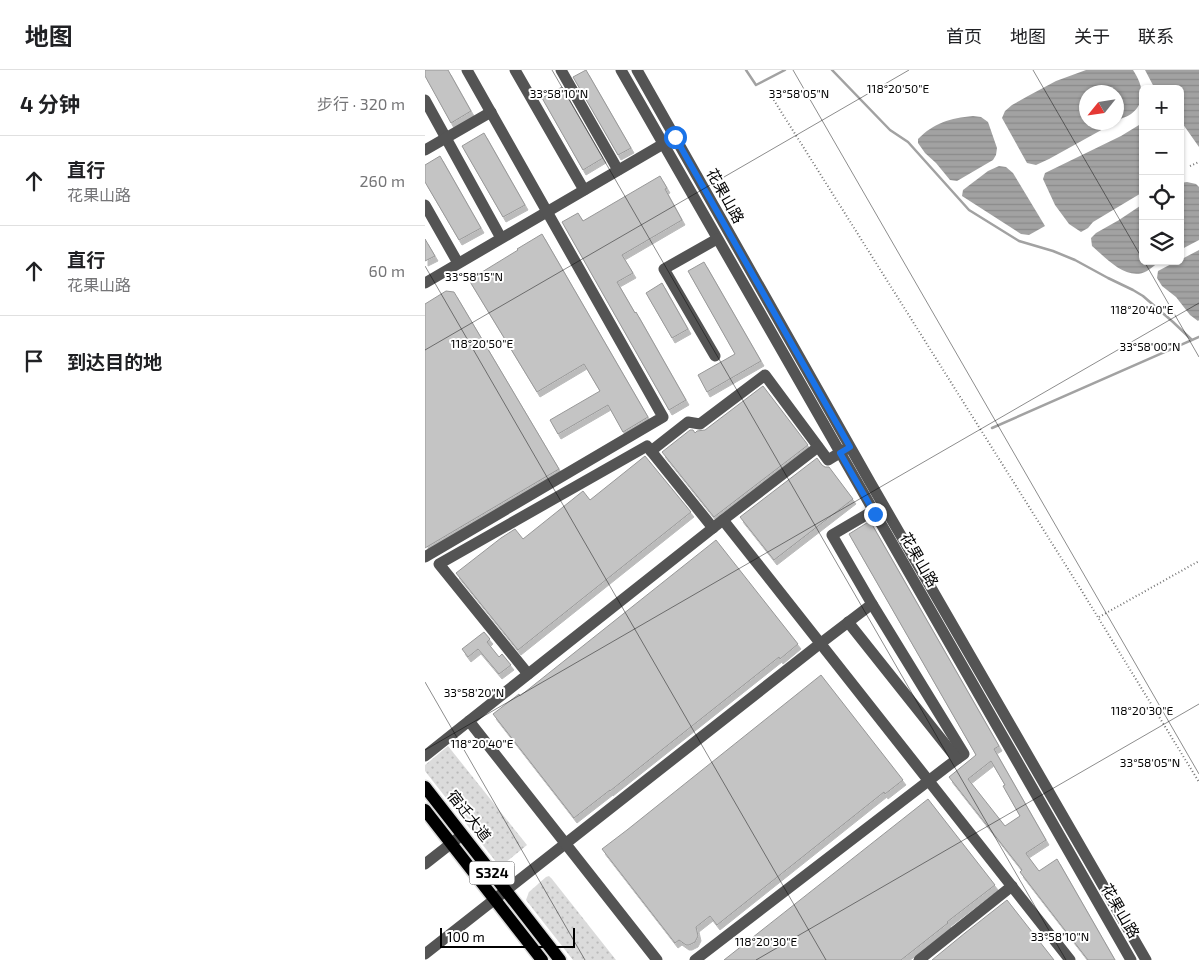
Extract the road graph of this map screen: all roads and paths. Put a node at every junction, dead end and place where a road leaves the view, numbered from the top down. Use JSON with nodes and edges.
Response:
{"nodes":[{"id":1,"x":467,"y":70,"type":"edge"},
{"id":2,"x":515,"y":70,"type":"edge"},
{"id":3,"x":561,"y":70,"type":"edge"},
{"id":4,"x":621,"y":70,"type":"edge"},
{"id":5,"x":637,"y":70,"type":"edge"},
{"id":6,"x":770,"y":94,"type":"dead end"},
{"id":7,"x":425,"y":100,"type":"edge"},
{"id":8,"x":491,"y":112,"type":"junction"},
{"id":9,"x":675,"y":137,"type":"junction"},
{"id":10,"x":446,"y":138,"type":"junction"},
{"id":11,"x":663,"y":144,"type":"junction"},
{"id":12,"x":425,"y":150,"type":"edge"},
{"id":13,"x":1199,"y":162,"type":"edge"},
{"id":14,"x":1190,"y":166,"type":"dead end"},
{"id":15,"x":618,"y":170,"type":"junction"},
{"id":16,"x":584,"y":190,"type":"junction"},
{"id":17,"x":425,"y":205,"type":"edge"},
{"id":18,"x":547,"y":212,"type":"junction"},
{"id":19,"x":501,"y":238,"type":"junction"},
{"id":20,"x":717,"y":239,"type":"junction"},
{"id":21,"x":458,"y":263,"type":"junction"},
{"id":22,"x":425,"y":283,"type":"edge"},
{"id":23,"x":715,"y":356,"type":"dead end"},
{"id":24,"x":818,"y":447,"type":"junction"},
{"id":25,"x":845,"y":450,"type":"junction"},
{"id":26,"x":651,"y":451,"type":"junction"},
{"id":27,"x":878,"y":508,"type":"junction"},
{"id":28,"x":723,"y":520,"type":"junction"},
{"id":29,"x":713,"y":528,"type":"junction"},
{"id":30,"x":425,"y":557,"type":"edge"},
{"id":31,"x":1199,"y":561,"type":"edge"},
{"id":32,"x":872,"y":604,"type":"junction"},
{"id":33,"x":1098,"y":618,"type":"junction"},
{"id":34,"x":848,"y":622,"type":"junction"},
{"id":35,"x":820,"y":643,"type":"junction"},
{"id":36,"x":528,"y":674,"type":"junction"},
{"id":37,"x":469,"y":721,"type":"junction"},
{"id":38,"x":425,"y":756,"type":"edge"},
{"id":39,"x":957,"y":759,"type":"junction"},
{"id":40,"x":929,"y":781,"type":"junction"},
{"id":41,"x":1199,"y":782,"type":"edge"},
{"id":42,"x":425,"y":786,"type":"edge"},
{"id":43,"x":425,"y":810,"type":"edge"},
{"id":44,"x":463,"y":835,"type":"junction"},
{"id":45,"x":451,"y":843,"type":"junction"},
{"id":46,"x":566,"y":843,"type":"junction"},
{"id":47,"x":425,"y":864,"type":"edge"},
{"id":48,"x":1012,"y":886,"type":"junction"},
{"id":49,"x":506,"y":890,"type":"junction"},
{"id":50,"x":495,"y":899,"type":"junction"},
{"id":51,"x":425,"y":954,"type":"edge"},
{"id":52,"x":542,"y":960,"type":"edge"},
{"id":53,"x":560,"y":960,"type":"edge"},
{"id":54,"x":657,"y":960,"type":"edge"},
{"id":55,"x":695,"y":960,"type":"edge"},
{"id":56,"x":919,"y":960,"type":"edge"},
{"id":57,"x":1070,"y":960,"type":"edge"},
{"id":58,"x":1131,"y":960,"type":"edge"},
{"id":59,"x":1146,"y":960,"type":"edge"}],
"edges":[{"from":1,"to":8,"type":"street"},
{"from":2,"to":16,"type":"street"},
{"from":3,"to":15,"type":"street"},
{"from":4,"to":11,"type":"street","name":"花果山路"},
{"from":5,"to":9,"type":"street","name":"花果山路"},
{"from":6,"to":33,"type":"path"},
{"from":7,"to":10,"type":"street"},
{"from":8,"to":10,"type":"street"},
{"from":8,"to":18,"type":"street"},
{"from":9,"to":11,"type":"street"},
{"from":9,"to":25,"type":"street","name":"花果山路"},
{"from":10,"to":12,"type":"street"},
{"from":10,"to":19,"type":"street"},
{"from":11,"to":15,"type":"street"},
{"from":11,"to":20,"type":"street","name":"花果山路"},
{"from":13,"to":14,"type":"path"},
{"from":15,"to":16,"type":"street"},
{"from":16,"to":18,"type":"street"},
{"from":17,"to":21,"type":"street"},
{"from":18,"to":19,"type":"street"},
{"from":18,"to":30,"type":"street"},
{"from":19,"to":21,"type":"street"},
{"from":20,"to":23,"type":"street"},
{"from":20,"to":25,"type":"street","name":"花果山路"},
{"from":21,"to":22,"type":"street"},
{"from":24,"to":25,"type":"street"},
{"from":24,"to":26,"type":"street"},
{"from":24,"to":28,"type":"street"},
{"from":25,"to":27,"type":"street","name":"花果山路"},
{"from":26,"to":29,"type":"street"},
{"from":26,"to":36,"type":"street"},
{"from":27,"to":32,"type":"street"},
{"from":27,"to":58,"type":"street","name":"花果山路"},
{"from":27,"to":59,"type":"street","name":"花果山路"},
{"from":28,"to":29,"type":"street"},
{"from":28,"to":35,"type":"street"},
{"from":29,"to":36,"type":"street"},
{"from":31,"to":33,"type":"path"},
{"from":32,"to":34,"type":"street"},
{"from":32,"to":39,"type":"street"},
{"from":33,"to":41,"type":"path"},
{"from":34,"to":35,"type":"street"},
{"from":34,"to":39,"type":"street"},
{"from":35,"to":40,"type":"street"},
{"from":35,"to":46,"type":"street"},
{"from":36,"to":37,"type":"street"},
{"from":37,"to":38,"type":"street"},
{"from":37,"to":46,"type":"street"},
{"from":39,"to":40,"type":"street"},
{"from":40,"to":48,"type":"street"},
{"from":40,"to":55,"type":"street"},
{"from":42,"to":44,"type":"main road","name":"宿迁大道","number":"S324"},
{"from":43,"to":45,"type":"main road","name":"宿迁大道","number":"S324"},
{"from":44,"to":45,"type":"street"},
{"from":44,"to":49,"type":"main road","name":"宿迁大道","number":"S324"},
{"from":45,"to":47,"type":"street"},
{"from":45,"to":50,"type":"main road","name":"宿迁大道","number":"S324"},
{"from":46,"to":49,"type":"street"},
{"from":46,"to":54,"type":"street"},
{"from":48,"to":56,"type":"street"},
{"from":48,"to":57,"type":"street"},
{"from":49,"to":50,"type":"street"},
{"from":49,"to":53,"type":"main road","name":"宿迁大道","number":"S324"},
{"from":50,"to":51,"type":"street"},
{"from":50,"to":52,"type":"main road","name":"宿迁大道","number":"S324"}]}
